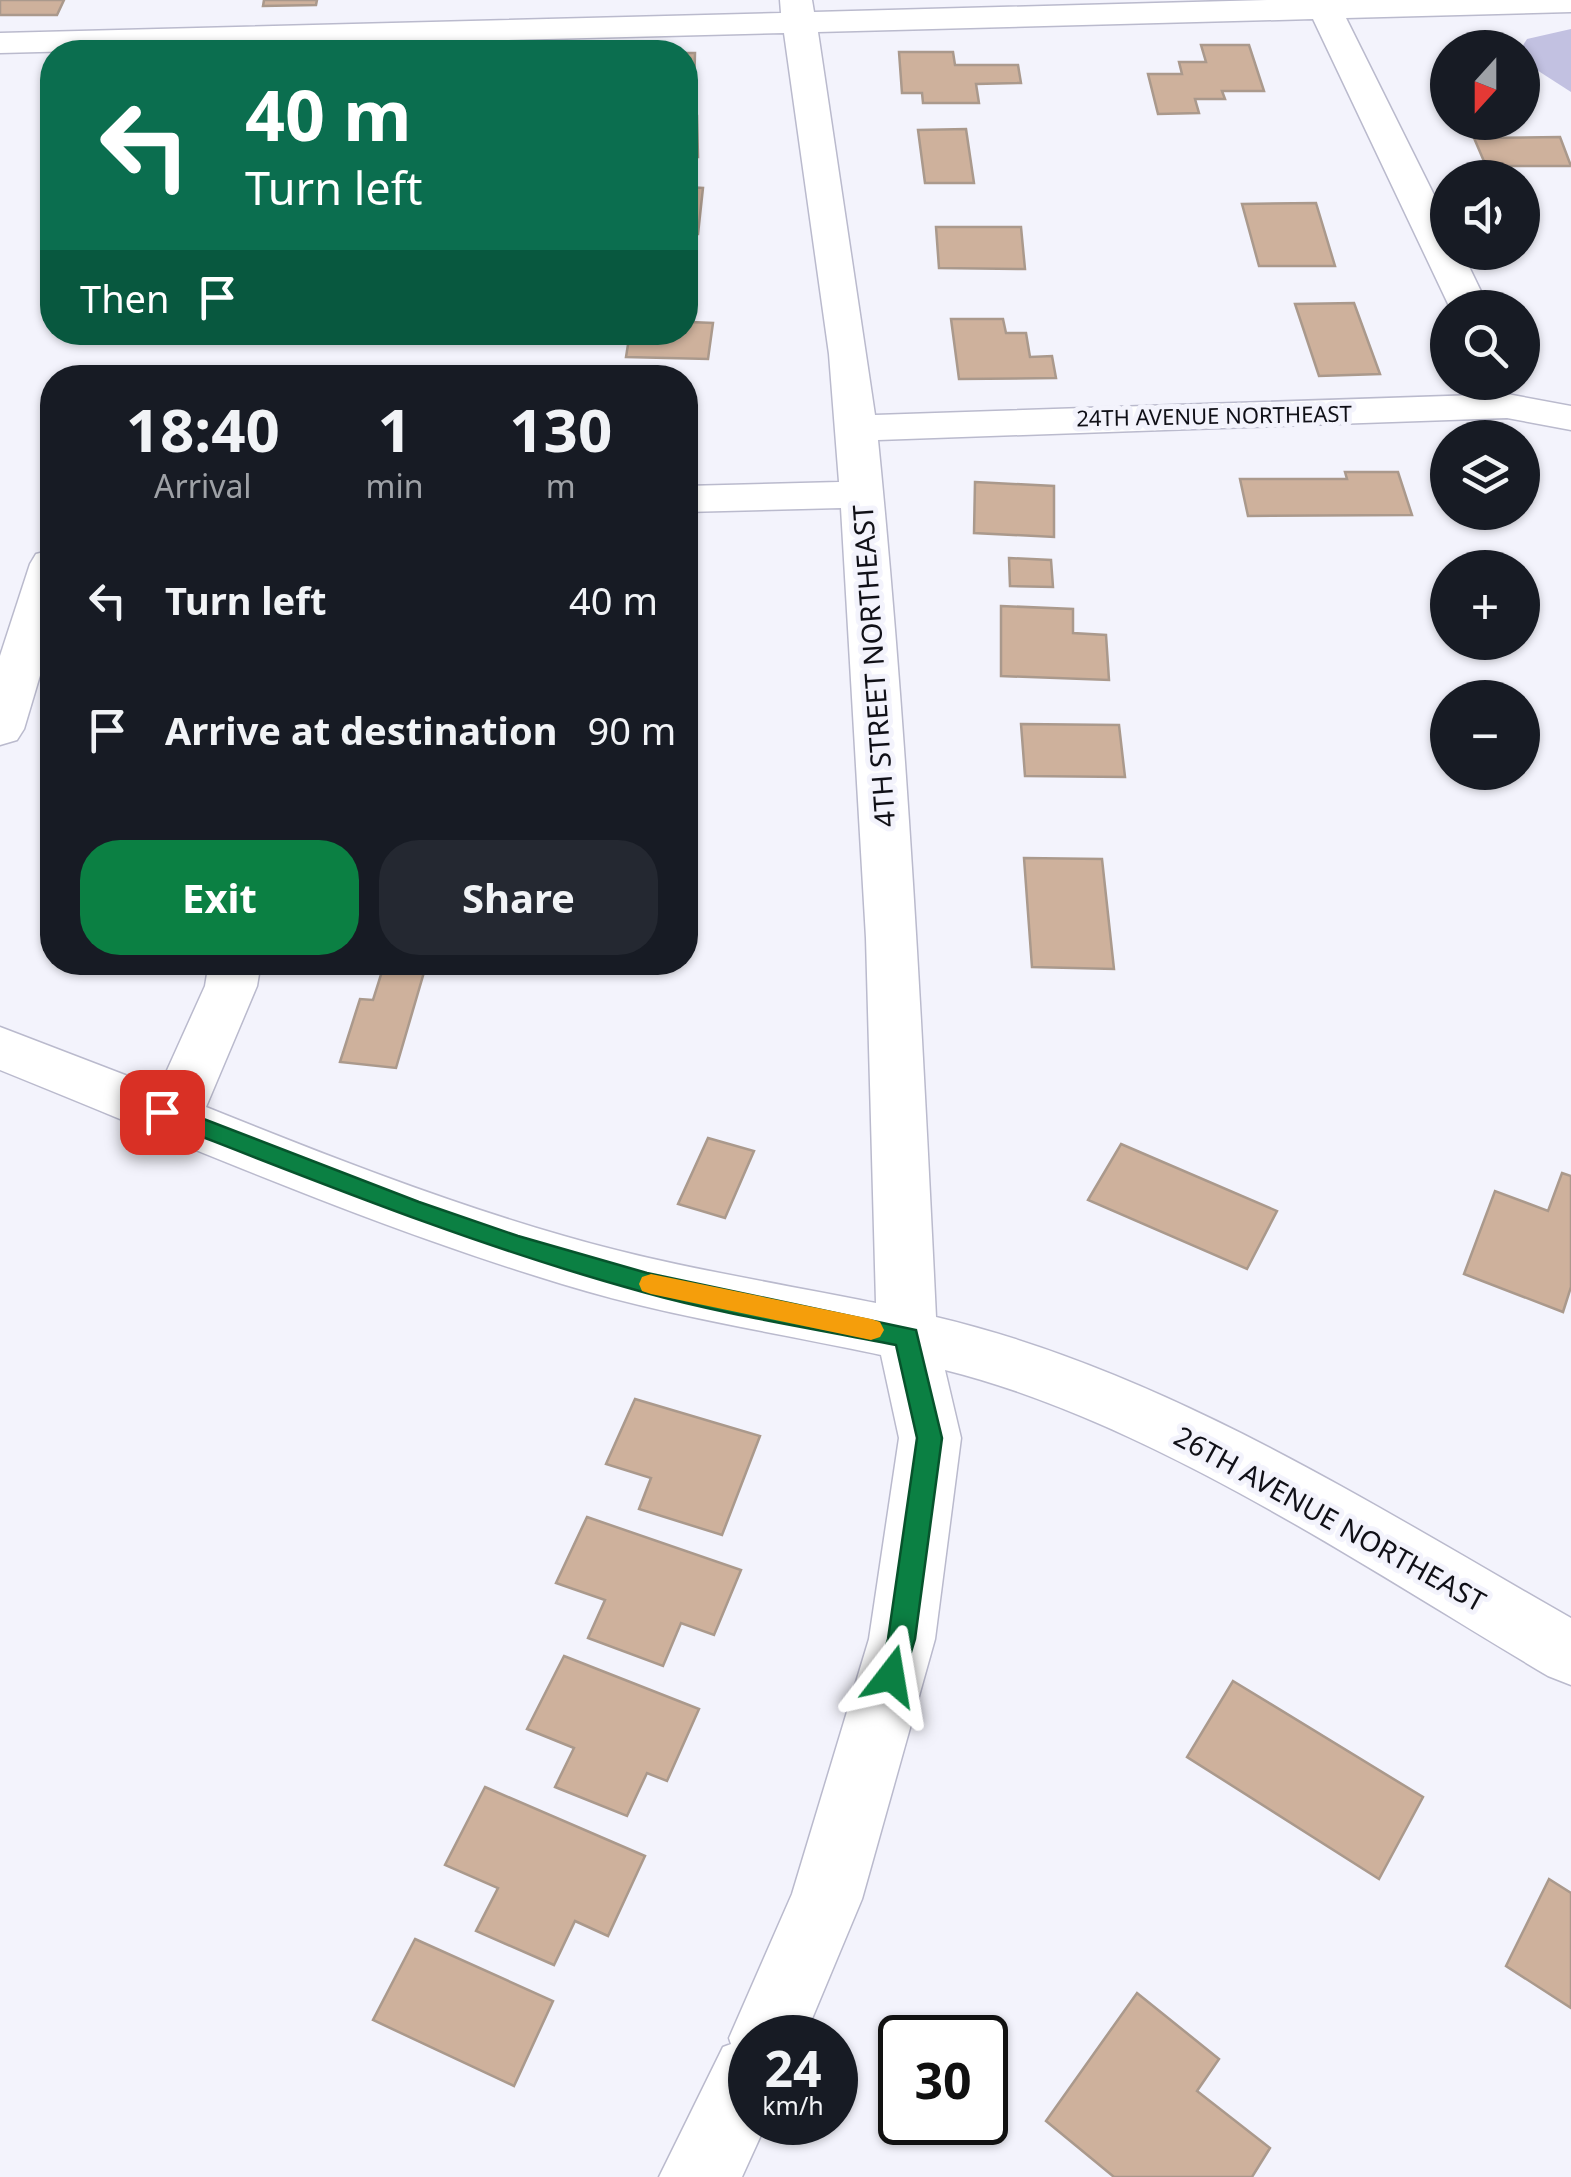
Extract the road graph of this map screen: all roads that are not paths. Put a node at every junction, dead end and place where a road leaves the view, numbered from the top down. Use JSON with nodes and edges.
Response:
{"nodes":[{"id":1,"x":1571,"y":2,"type":"edge"},
{"id":2,"x":1324,"y":6,"type":"junction"},
{"id":3,"x":797,"y":10,"type":"edge"},
{"id":4,"x":72,"y":40,"type":"edge"},
{"id":5,"x":40,"y":41,"type":"edge"},
{"id":6,"x":0,"y":43,"type":"edge"},
{"id":7,"x":1461,"y":290,"type":"edge"},
{"id":8,"x":1430,"y":399,"type":"edge"},
{"id":9,"x":1526,"y":400,"type":"edge"},
{"id":10,"x":1571,"y":418,"type":"edge"},
{"id":11,"x":856,"y":428,"type":"junction"},
{"id":12,"x":862,"y":494,"type":"junction"},
{"id":13,"x":698,"y":499,"type":"edge"},
{"id":14,"x":40,"y":602,"type":"edge"},
{"id":15,"x":0,"y":730,"type":"edge"},
{"id":16,"x":233,"y":975,"type":"edge"},
{"id":17,"x":0,"y":1048,"type":"edge"},
{"id":18,"x":174,"y":1116,"type":"junction"},
{"id":19,"x":907,"y":1337,"type":"junction"},
{"id":20,"x":1571,"y":1654,"type":"edge"},
{"id":21,"x":776,"y":2015,"type":"edge"},
{"id":22,"x":728,"y":2125,"type":"edge"},
{"id":23,"x":698,"y":2177,"type":"edge"}],
"edges":[{"from":1,"to":2,"type":"street"},
{"from":2,"to":3,"type":"street"},
{"from":2,"to":7,"type":"street"},
{"from":3,"to":4,"type":"street"},
{"from":3,"to":11,"type":"street","name":"4TH STREET NORTHEAST"},
{"from":5,"to":6,"type":"street"},
{"from":8,"to":11,"type":"street","name":"24TH AVENUE NORTHEAST"},
{"from":9,"to":10,"type":"street","name":"24TH AVENUE NORTHEAST"},
{"from":11,"to":12,"type":"street","name":"4TH STREET NORTHEAST"},
{"from":12,"to":13,"type":"street"},
{"from":12,"to":19,"type":"street","name":"4TH STREET NORTHEAST"},
{"from":14,"to":15,"type":"street"},
{"from":16,"to":18,"type":"street"},
{"from":17,"to":18,"type":"street","name":"26TH AVENUE NORTHEAST"},
{"from":18,"to":19,"type":"street","name":"26TH AVENUE NORTHEAST"},
{"from":19,"to":20,"type":"street","name":"26TH AVENUE NORTHEAST"},
{"from":19,"to":21,"type":"street","name":"4TH STREET NORTHEAST"},
{"from":22,"to":23,"type":"street"}]}
